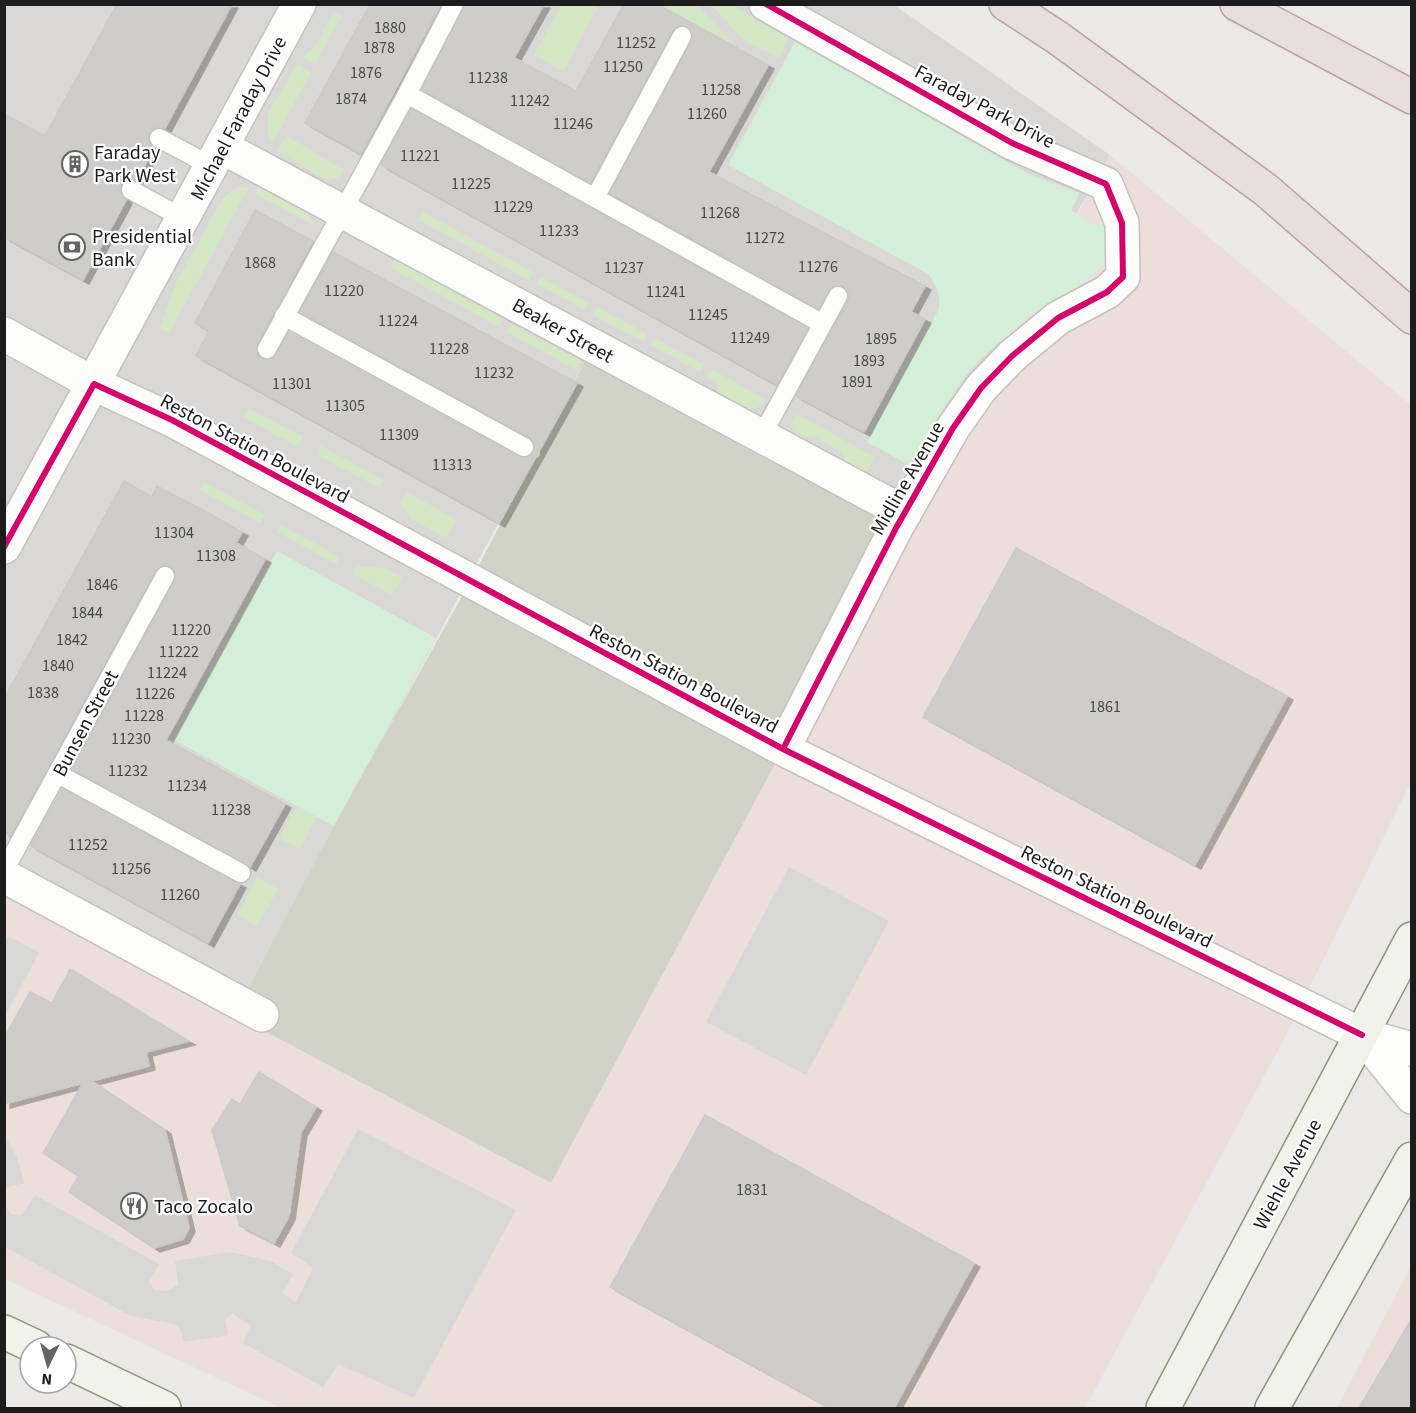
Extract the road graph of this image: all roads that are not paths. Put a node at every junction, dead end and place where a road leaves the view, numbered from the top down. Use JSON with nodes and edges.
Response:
{"nodes":[{"id":1,"x":299,"y":4,"type":"edge"},
{"id":2,"x":454,"y":4,"type":"edge"},
{"id":3,"x":766,"y":4,"type":"edge"},
{"id":4,"x":1006,"y":4,"type":"edge"},
{"id":5,"x":1237,"y":4,"type":"edge"},
{"id":6,"x":682,"y":36,"type":"dead end"},
{"id":7,"x":406,"y":94,"type":"junction"},
{"id":8,"x":1412,"y":97,"type":"edge"},
{"id":9,"x":159,"y":138,"type":"dead end"},
{"id":10,"x":216,"y":157,"type":"junction"},
{"id":11,"x":131,"y":190,"type":"dead end"},
{"id":12,"x":596,"y":196,"type":"junction"},
{"id":13,"x":344,"y":210,"type":"junction"},
{"id":14,"x":183,"y":218,"type":"junction"},
{"id":15,"x":1123,"y":277,"type":"joint"},
{"id":16,"x":838,"y":296,"type":"dead end"},
{"id":17,"x":284,"y":316,"type":"junction"},
{"id":18,"x":1412,"y":317,"type":"edge"},
{"id":19,"x":823,"y":324,"type":"junction"},
{"id":20,"x":4,"y":334,"type":"edge"},
{"id":21,"x":267,"y":349,"type":"dead end"},
{"id":22,"x":94,"y":384,"type":"junction"},
{"id":23,"x":760,"y":438,"type":"junction"},
{"id":24,"x":524,"y":447,"type":"dead end"},
{"id":25,"x":904,"y":513,"type":"junction"},
{"id":26,"x":4,"y":547,"type":"edge"},
{"id":27,"x":165,"y":576,"type":"dead end"},
{"id":28,"x":783,"y":749,"type":"junction"},
{"id":29,"x":58,"y":774,"type":"junction"},
{"id":30,"x":4,"y":871,"type":"edge"},
{"id":31,"x":242,"y":873,"type":"dead end"},
{"id":32,"x":4,"y":876,"type":"edge"},
{"id":33,"x":1412,"y":939,"type":"edge"},
{"id":34,"x":262,"y":1015,"type":"dead end"},
{"id":35,"x":1362,"y":1035,"type":"junction"},
{"id":36,"x":1412,"y":1049,"type":"edge"},
{"id":37,"x":1412,"y":1097,"type":"edge"},
{"id":38,"x":1412,"y":1159,"type":"edge"},
{"id":39,"x":4,"y":1332,"type":"edge"},
{"id":40,"x":18,"y":1339,"type":"edge"},
{"id":41,"x":78,"y":1367,"type":"edge"},
{"id":42,"x":164,"y":1408,"type":"edge"},
{"id":43,"x":1163,"y":1408,"type":"edge"},
{"id":44,"x":1272,"y":1408,"type":"edge"}],
"edges":[{"from":1,"to":10,"type":"street","name":"Michael Faraday Drive"},
{"from":2,"to":7,"type":"lane"},
{"from":3,"to":15,"type":"street","name":"Faraday Park Drive"},
{"from":4,"to":18,"type":"highway"},
{"from":5,"to":8,"type":"highway"},
{"from":6,"to":12,"type":"lane"},
{"from":7,"to":12,"type":"lane"},
{"from":7,"to":13,"type":"lane"},
{"from":9,"to":10,"type":"lane"},
{"from":10,"to":13,"type":"street","name":"Beaker Street"},
{"from":10,"to":14,"type":"street","name":"Michael Faraday Drive"},
{"from":11,"to":14,"type":"lane"},
{"from":12,"to":19,"type":"lane"},
{"from":13,"to":17,"type":"lane"},
{"from":13,"to":23,"type":"street","name":"Beaker Street"},
{"from":14,"to":22,"type":"street","name":"Michael Faraday Drive"},
{"from":15,"to":25,"type":"street","name":"Midline Avenue"},
{"from":16,"to":19,"type":"lane"},
{"from":17,"to":21,"type":"lane"},
{"from":17,"to":24,"type":"lane"},
{"from":19,"to":23,"type":"lane"},
{"from":20,"to":22,"type":"street","name":"Reston Station Boulevard"},
{"from":22,"to":26,"type":"street","name":"Michael Faraday Drive"},
{"from":22,"to":28,"type":"street","name":"Reston Station Boulevard"},
{"from":23,"to":25,"type":"street","name":"Beaker Street"},
{"from":25,"to":28,"type":"street","name":"Midline Avenue"},
{"from":27,"to":29,"type":"lane","name":"Bunsen Street"},
{"from":28,"to":35,"type":"street","name":"Reston Station Boulevard"},
{"from":29,"to":30,"type":"lane","name":"Bunsen Street"},
{"from":29,"to":31,"type":"lane"},
{"from":32,"to":34,"type":"street"},
{"from":33,"to":35,"type":"main road","name":"Wiehle Avenue"},
{"from":35,"to":36,"type":"street","name":"Reston Station Boulevard"},
{"from":35,"to":37,"type":"street","name":"Reston Station Boulevard"},
{"from":35,"to":43,"type":"main road","name":"Wiehle Avenue"},
{"from":38,"to":44,"type":"main road"},
{"from":39,"to":40,"type":"main road"},
{"from":41,"to":42,"type":"main road"}]}
